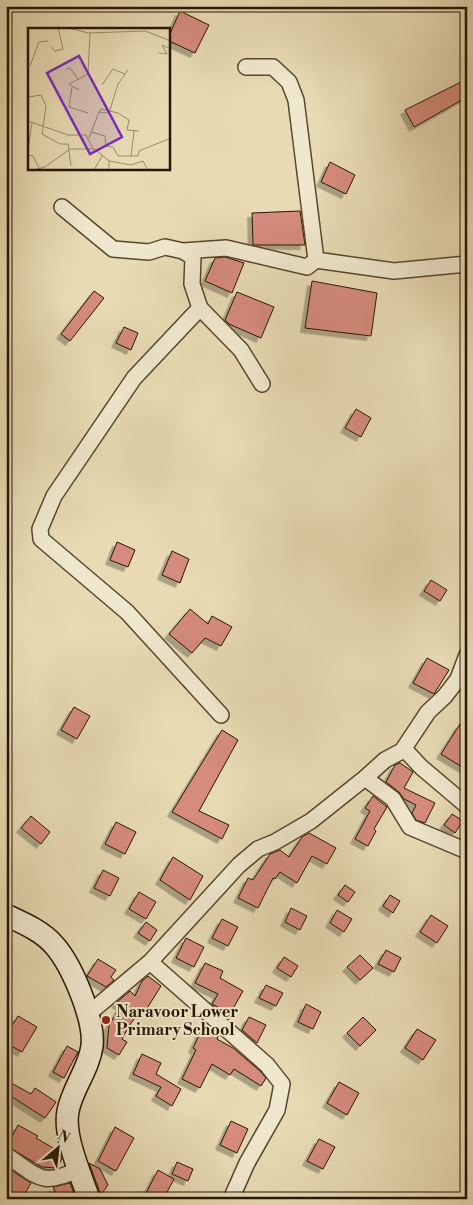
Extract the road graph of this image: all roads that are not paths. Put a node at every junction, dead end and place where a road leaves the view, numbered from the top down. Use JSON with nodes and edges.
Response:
{"nodes":[{"id":1,"x":246,"y":67,"type":"dead end"},
{"id":2,"x":62,"y":208,"type":"dead end"},
{"id":3,"x":183,"y":251,"type":"junction"},
{"id":4,"x":316,"y":260,"type":"junction"},
{"id":5,"x":467,"y":264,"type":"edge"},
{"id":6,"x":200,"y":308,"type":"junction"},
{"id":7,"x":262,"y":384,"type":"dead end"},
{"id":8,"x":467,"y":655,"type":"edge"},
{"id":9,"x":221,"y":715,"type":"dead end"},
{"id":10,"x":402,"y":751,"type":"junction"},
{"id":11,"x":365,"y":778,"type":"junction"},
{"id":12,"x":467,"y":806,"type":"edge"},
{"id":13,"x":467,"y":851,"type":"edge"},
{"id":14,"x":6,"y":915,"type":"edge"},
{"id":15,"x":150,"y":962,"type":"junction"},
{"id":16,"x":87,"y":1015,"type":"junction"},
{"id":17,"x":6,"y":1155,"type":"edge"},
{"id":18,"x":79,"y":1169,"type":"junction"},
{"id":19,"x":89,"y":1199,"type":"edge"},
{"id":20,"x":231,"y":1199,"type":"edge"}],
"edges":[{"from":1,"to":4,"type":"street"},
{"from":2,"to":3,"type":"street"},
{"from":3,"to":4,"type":"street"},
{"from":3,"to":6,"type":"street"},
{"from":4,"to":5,"type":"street"},
{"from":6,"to":7,"type":"street"},
{"from":6,"to":9,"type":"street"},
{"from":8,"to":10,"type":"street"},
{"from":10,"to":11,"type":"street"},
{"from":10,"to":12,"type":"street"},
{"from":11,"to":13,"type":"street"},
{"from":11,"to":15,"type":"street"},
{"from":14,"to":16,"type":"main road"},
{"from":15,"to":16,"type":"street"},
{"from":15,"to":20,"type":"street"},
{"from":16,"to":18,"type":"main road"},
{"from":17,"to":18,"type":"street"},
{"from":18,"to":19,"type":"main road"}]}
